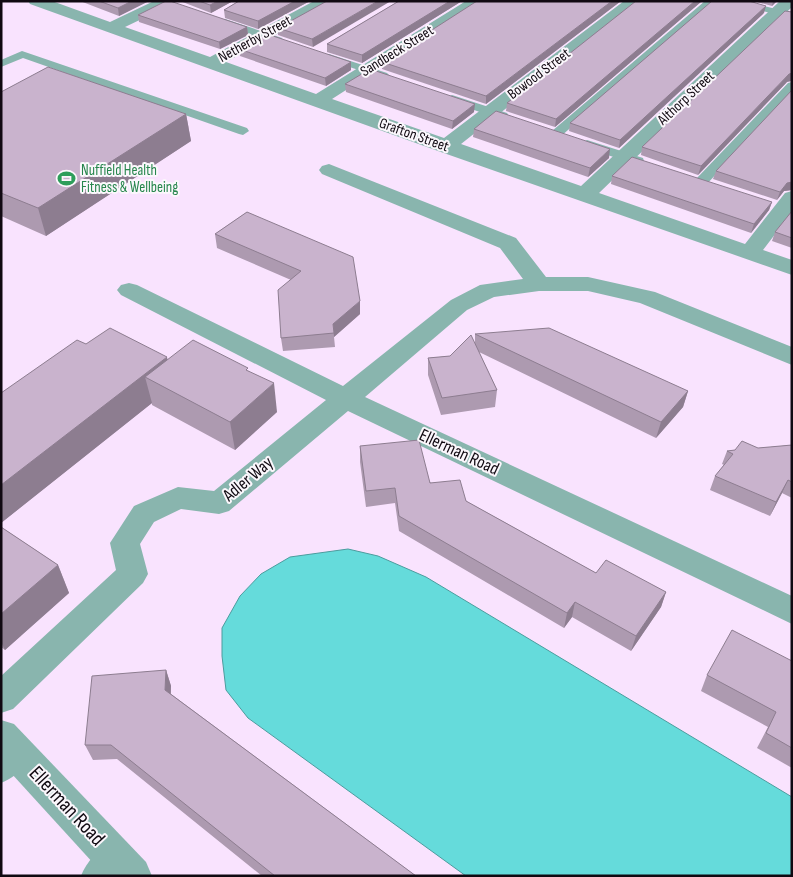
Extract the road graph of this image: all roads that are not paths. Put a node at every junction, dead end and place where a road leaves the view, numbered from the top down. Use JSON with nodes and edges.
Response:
{"nodes":[{"id":1,"x":36,"y":1,"type":"edge"},
{"id":2,"x":326,"y":1,"type":"edge"},
{"id":3,"x":477,"y":1,"type":"edge"},
{"id":4,"x":634,"y":1,"type":"edge"},
{"id":5,"x":711,"y":1,"type":"edge"},
{"id":6,"x":731,"y":1,"type":"edge"},
{"id":7,"x":166,"y":3,"type":"edge"},
{"id":8,"x":786,"y":10,"type":"edge"},
{"id":9,"x":220,"y":14,"type":"dead end"},
{"id":10,"x":110,"y":28,"type":"junction"},
{"id":11,"x":263,"y":35,"type":"junction"},
{"id":12,"x":289,"y":44,"type":"edge"},
{"id":13,"x":315,"y":52,"type":"edge"},
{"id":14,"x":211,"y":63,"type":"junction"},
{"id":15,"x":1,"y":64,"type":"edge"},
{"id":16,"x":367,"y":70,"type":"junction"},
{"id":17,"x":396,"y":79,"type":"edge"},
{"id":18,"x":792,"y":85,"type":"edge"},
{"id":19,"x":442,"y":95,"type":"edge"},
{"id":20,"x":317,"y":101,"type":"junction"},
{"id":21,"x":490,"y":112,"type":"junction"},
{"id":22,"x":514,"y":120,"type":"edge"},
{"id":23,"x":243,"y":131,"type":"dead end"},
{"id":24,"x":445,"y":147,"type":"junction"},
{"id":25,"x":624,"y":156,"type":"junction"},
{"id":26,"x":650,"y":165,"type":"edge"},
{"id":27,"x":329,"y":170,"type":"dead end"},
{"id":28,"x":701,"y":182,"type":"edge"},
{"id":29,"x":584,"y":195,"type":"junction"},
{"id":30,"x":785,"y":206,"type":"edge"},
{"id":31,"x":749,"y":253,"type":"junction"},
{"id":32,"x":792,"y":268,"type":"edge"},
{"id":33,"x":539,"y":284,"type":"junction"},
{"id":34,"x":129,"y":290,"type":"dead end"},
{"id":35,"x":792,"y":357,"type":"edge"},
{"id":36,"x":344,"y":398,"type":"junction"},
{"id":37,"x":792,"y":610,"type":"edge"},
{"id":38,"x":1,"y":698,"type":"edge"},
{"id":39,"x":7,"y":754,"type":"edge"},
{"id":40,"x":113,"y":869,"type":"edge"}],
"edges":[{"from":1,"to":10,"type":"street","name":"Grafton Street"},
{"from":2,"to":11,"type":"street","name":"Netherby Street"},
{"from":3,"to":16,"type":"street","name":"Sandbeck Street"},
{"from":4,"to":21,"type":"street","name":"Bowood Street"},
{"from":5,"to":25,"type":"lane"},
{"from":6,"to":8,"type":"lane"},
{"from":7,"to":10,"type":"street"},
{"from":8,"to":25,"type":"street","name":"Althorp Street"},
{"from":9,"to":11,"type":"lane"},
{"from":10,"to":14,"type":"street","name":"Grafton Street"},
{"from":11,"to":12,"type":"lane"},
{"from":11,"to":14,"type":"street","name":"Netherby Street"},
{"from":13,"to":16,"type":"lane"},
{"from":14,"to":20,"type":"street","name":"Grafton Street"},
{"from":15,"to":23,"type":"lane"},
{"from":16,"to":17,"type":"lane"},
{"from":16,"to":20,"type":"street","name":"Sandbeck Street"},
{"from":18,"to":28,"type":"lane"},
{"from":19,"to":21,"type":"lane"},
{"from":20,"to":24,"type":"street","name":"Grafton Street"},
{"from":21,"to":22,"type":"lane"},
{"from":21,"to":24,"type":"street","name":"Bowood Street"},
{"from":24,"to":29,"type":"street","name":"Grafton Street"},
{"from":25,"to":26,"type":"lane"},
{"from":25,"to":29,"type":"street","name":"Althorp Street"},
{"from":27,"to":33,"type":"street"},
{"from":29,"to":31,"type":"street","name":"Grafton Street"},
{"from":30,"to":31,"type":"street"},
{"from":31,"to":32,"type":"street","name":"Grafton Street"},
{"from":33,"to":35,"type":"street"},
{"from":33,"to":36,"type":"street","name":"Adler Way"},
{"from":34,"to":36,"type":"street","name":"Ellerman Road"},
{"from":36,"to":37,"type":"street","name":"Ellerman Road"},
{"from":36,"to":38,"type":"street","name":"Adler Way"},
{"from":39,"to":40,"type":"street","name":"Ellerman Road"}]}
